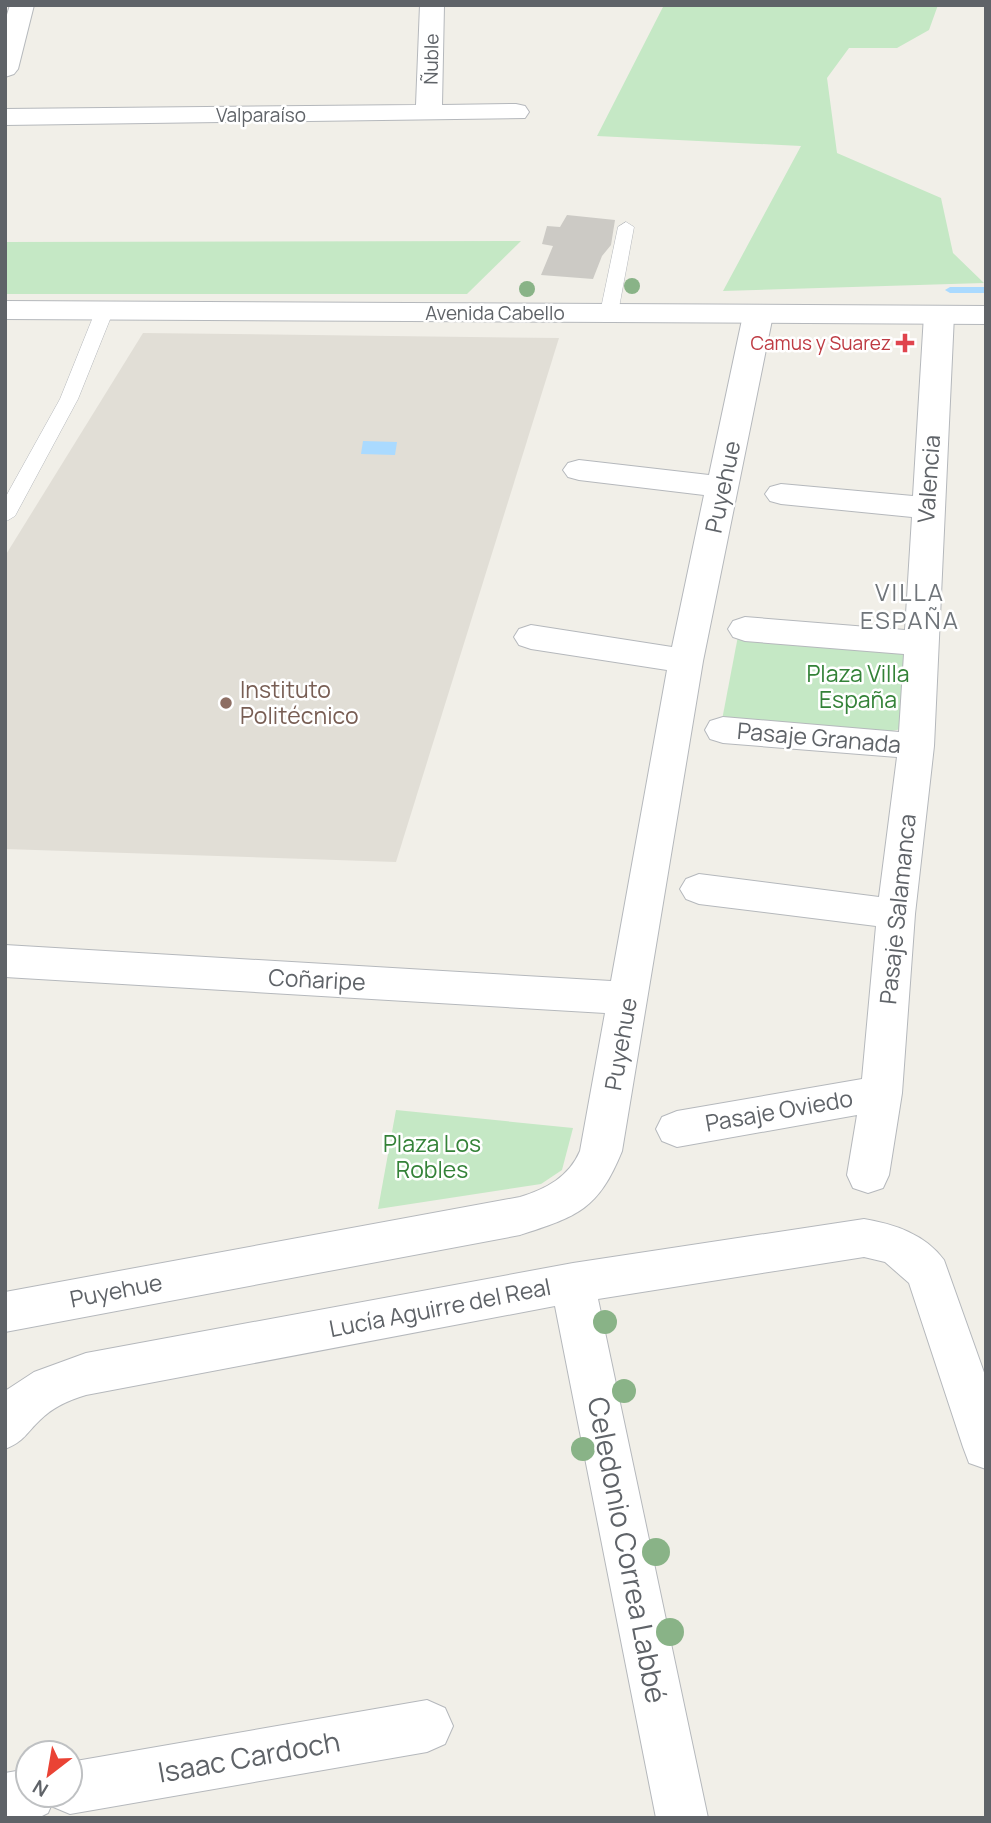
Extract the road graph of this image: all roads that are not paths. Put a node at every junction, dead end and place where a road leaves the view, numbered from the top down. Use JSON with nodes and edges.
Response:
{"nodes":[{"id":1,"x":22,"y":5,"type":"edge"},
{"id":2,"x":432,"y":5,"type":"edge"},
{"id":3,"x":5,"y":69,"type":"edge"},
{"id":4,"x":429,"y":113,"type":"junction"},
{"id":5,"x":516,"y":113,"type":"dead end"},
{"id":6,"x":5,"y":117,"type":"edge"},
{"id":7,"x":626,"y":228,"type":"dead end"},
{"id":8,"x":5,"y":310,"type":"edge"},
{"id":9,"x":104,"y":312,"type":"junction"},
{"id":10,"x":609,"y":313,"type":"junction"},
{"id":11,"x":758,"y":315,"type":"junction"},
{"id":12,"x":986,"y":315,"type":"edge"},
{"id":13,"x":939,"y":316,"type":"junction"},
{"id":14,"x":579,"y":470,"type":"dead end"},
{"id":15,"x":723,"y":487,"type":"junction"},
{"id":16,"x":781,"y":494,"type":"dead end"},
{"id":17,"x":927,"y":508,"type":"junction"},
{"id":18,"x":5,"y":516,"type":"edge"},
{"id":19,"x":746,"y":629,"type":"dead end"},
{"id":20,"x":531,"y":637,"type":"dead end"},
{"id":21,"x":920,"y":643,"type":"junction"},
{"id":22,"x":686,"y":661,"type":"junction"},
{"id":23,"x":723,"y":730,"type":"dead end"},
{"id":24,"x":916,"y":746,"type":"junction"},
{"id":25,"x":699,"y":889,"type":"dead end"},
{"id":26,"x":896,"y":914,"type":"junction"},
{"id":27,"x":5,"y":961,"type":"edge"},
{"id":28,"x":629,"y":998,"type":"junction"},
{"id":29,"x":881,"y":1093,"type":"junction"},
{"id":30,"x":677,"y":1129,"type":"dead end"},
{"id":31,"x":868,"y":1174,"type":"dead end"},
{"id":32,"x":573,"y":1283,"type":"junction"},
{"id":33,"x":5,"y":1312,"type":"edge"},
{"id":34,"x":972,"y":1354,"type":"edge"},
{"id":35,"x":5,"y":1427,"type":"edge"},
{"id":36,"x":986,"y":1447,"type":"edge"},
{"id":37,"x":427,"y":1726,"type":"dead end"},
{"id":38,"x":84,"y":1786,"type":"edge"},
{"id":39,"x":682,"y":1818,"type":"edge"}],
"edges":[{"from":1,"to":3,"type":"street"},
{"from":2,"to":4,"type":"street","name":"Ñuble"},
{"from":4,"to":5,"type":"street","name":"Valparaíso"},
{"from":4,"to":6,"type":"street","name":"Valparaíso"},
{"from":7,"to":10,"type":"lane"},
{"from":8,"to":9,"type":"street","name":"Avenida Cabello"},
{"from":9,"to":10,"type":"street","name":"Avenida Cabello"},
{"from":9,"to":18,"type":"lane"},
{"from":10,"to":11,"type":"street","name":"Avenida Cabello"},
{"from":11,"to":13,"type":"street","name":"Avenida Cabello"},
{"from":11,"to":15,"type":"street","name":"Puyehue"},
{"from":12,"to":13,"type":"street","name":"Avenida Cabello"},
{"from":13,"to":17,"type":"street","name":"Valencia"},
{"from":14,"to":15,"type":"street"},
{"from":15,"to":22,"type":"street","name":"Puyehue"},
{"from":16,"to":17,"type":"street"},
{"from":17,"to":21,"type":"street","name":"Valencia"},
{"from":19,"to":21,"type":"street"},
{"from":20,"to":22,"type":"street"},
{"from":21,"to":24,"type":"street","name":"Pasaje Salamanca"},
{"from":22,"to":28,"type":"street","name":"Puyehue"},
{"from":23,"to":24,"type":"street","name":"Pasaje Granada"},
{"from":24,"to":26,"type":"street","name":"Pasaje Salamanca"},
{"from":25,"to":26,"type":"street"},
{"from":26,"to":29,"type":"street","name":"Pasaje Salamanca"},
{"from":27,"to":28,"type":"street","name":"Coñaripe"},
{"from":28,"to":33,"type":"street","name":"Puyehue"},
{"from":29,"to":30,"type":"street","name":"Pasaje Oviedo"},
{"from":29,"to":31,"type":"street","name":"Pasaje Salamanca"},
{"from":32,"to":34,"type":"street","name":"Lucía Aguirre del Real"},
{"from":32,"to":35,"type":"street","name":"Lucía Aguirre del Real"},
{"from":32,"to":39,"type":"street","name":"Celedonio Correa Labbé"},
{"from":34,"to":36,"type":"street"},
{"from":37,"to":38,"type":"street","name":"Isaac Cardoch"}]}
